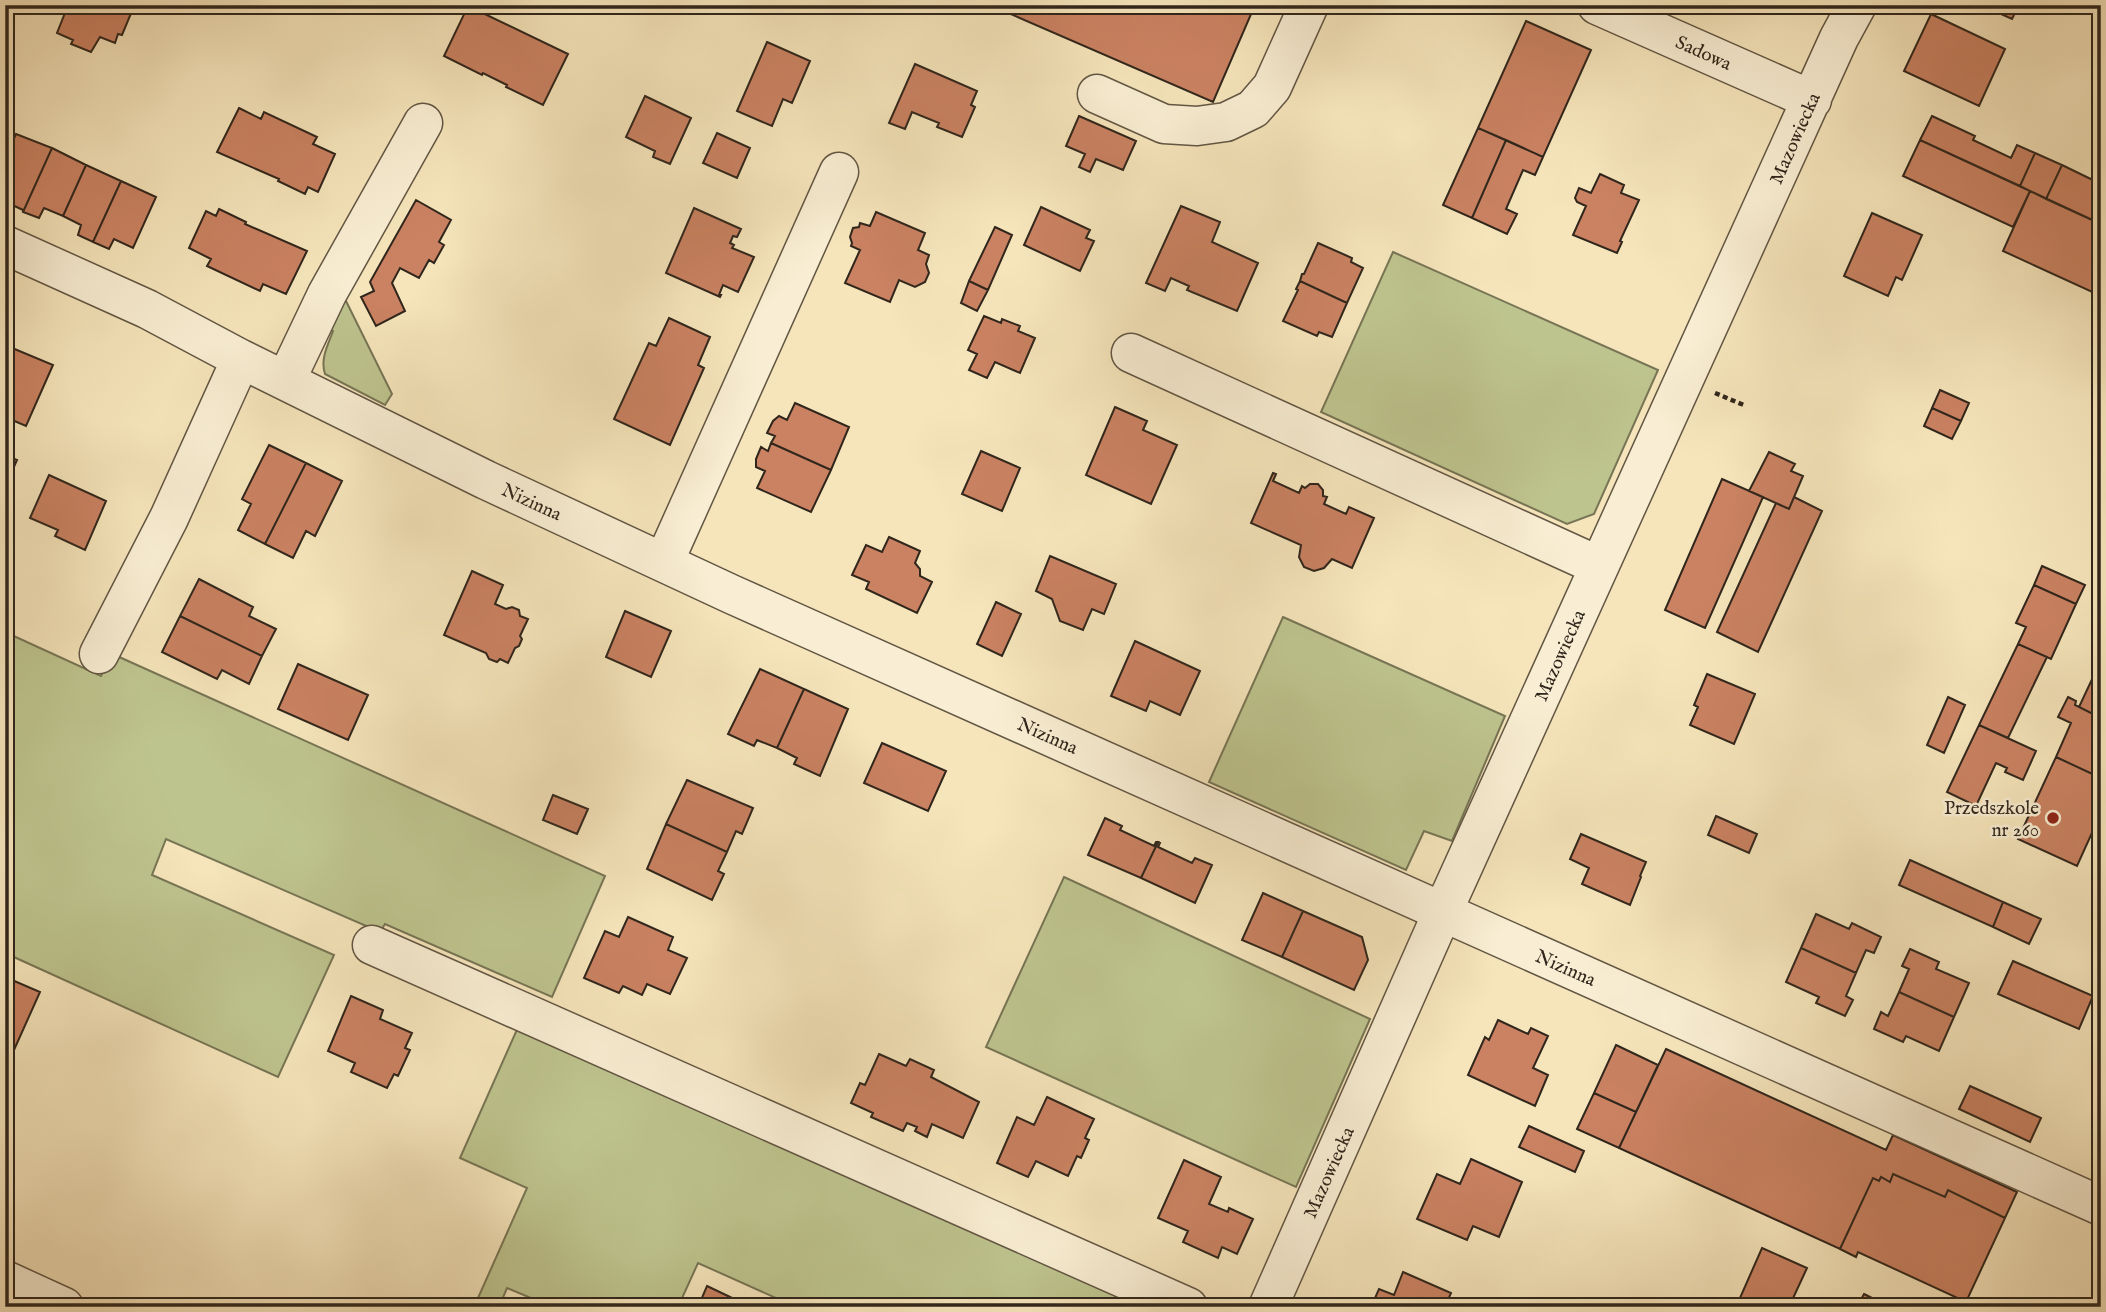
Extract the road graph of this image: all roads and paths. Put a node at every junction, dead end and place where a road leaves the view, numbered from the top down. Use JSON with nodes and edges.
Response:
{"nodes":[{"id":1,"x":1309,"y":5,"type":"edge"},
{"id":2,"x":1597,"y":5,"type":"edge"},
{"id":3,"x":1857,"y":5,"type":"edge"},
{"id":4,"x":1097,"y":94,"type":"dead end"},
{"id":5,"x":1812,"y":100,"type":"junction"},
{"id":6,"x":423,"y":123,"type":"dead end"},
{"id":7,"x":839,"y":172,"type":"dead end"},
{"id":8,"x":5,"y":245,"type":"edge"},
{"id":9,"x":1131,"y":353,"type":"dead end"},
{"id":10,"x":241,"y":359,"type":"junction"},
{"id":11,"x":286,"y":380,"type":"junction"},
{"id":12,"x":664,"y":562,"type":"junction"},
{"id":13,"x":1599,"y":566,"type":"junction"},
{"id":14,"x":99,"y":654,"type":"dead end"},
{"id":15,"x":1443,"y":911,"type":"junction"},
{"id":16,"x":372,"y":945,"type":"dead end"},
{"id":17,"x":2101,"y":1206,"type":"edge"},
{"id":18,"x":5,"y":1280,"type":"edge"},
{"id":19,"x":64,"y":1307,"type":"edge"},
{"id":20,"x":1188,"y":1307,"type":"edge"},
{"id":21,"x":1268,"y":1307,"type":"edge"}],
"edges":[{"from":1,"to":4,"type":"street"},
{"from":2,"to":5,"type":"street","name":"Sadowa"},
{"from":3,"to":5,"type":"street","name":"Mazowiecka"},
{"from":5,"to":13,"type":"street","name":"Mazowiecka"},
{"from":6,"to":11,"type":"street"},
{"from":7,"to":12,"type":"street"},
{"from":8,"to":10,"type":"street","name":"Nizinna"},
{"from":9,"to":13,"type":"street"},
{"from":10,"to":11,"type":"street","name":"Nizinna"},
{"from":10,"to":14,"type":"street"},
{"from":11,"to":12,"type":"street","name":"Nizinna"},
{"from":12,"to":15,"type":"street","name":"Nizinna"},
{"from":13,"to":15,"type":"street","name":"Mazowiecka"},
{"from":15,"to":17,"type":"street","name":"Nizinna"},
{"from":15,"to":21,"type":"street","name":"Mazowiecka"},
{"from":16,"to":20,"type":"street"},
{"from":18,"to":19,"type":"street"}]}
